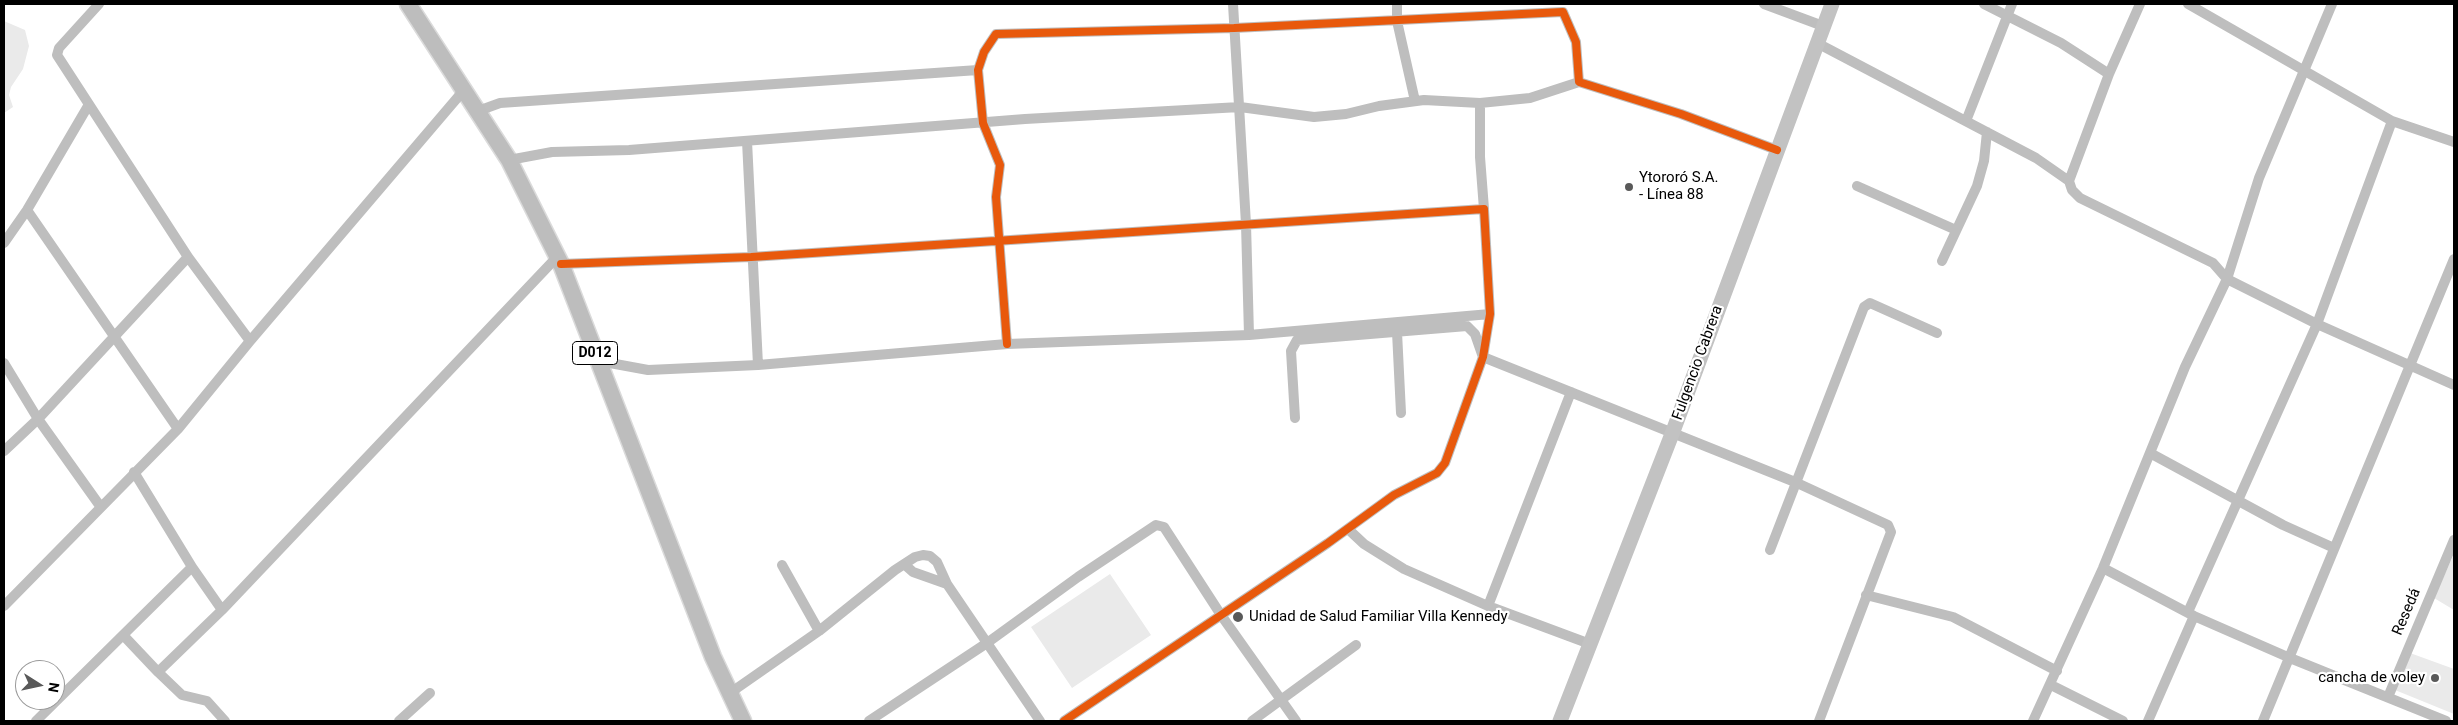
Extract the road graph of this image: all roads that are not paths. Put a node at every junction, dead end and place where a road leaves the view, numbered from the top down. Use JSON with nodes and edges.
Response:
{"nodes":[{"id":1,"x":99,"y":4,"type":"edge"},
{"id":2,"x":408,"y":4,"type":"edge"},
{"id":3,"x":1233,"y":4,"type":"edge"},
{"id":4,"x":1397,"y":4,"type":"edge"},
{"id":5,"x":1764,"y":4,"type":"edge"},
{"id":6,"x":1832,"y":4,"type":"edge"},
{"id":7,"x":1984,"y":4,"type":"edge"},
{"id":8,"x":2012,"y":4,"type":"edge"},
{"id":9,"x":2140,"y":4,"type":"edge"},
{"id":10,"x":2188,"y":4,"type":"edge"},
{"id":11,"x":2332,"y":4,"type":"edge"},
{"id":12,"x":2007,"y":16,"type":"junction"},
{"id":13,"x":1398,"y":21,"type":"junction"},
{"id":14,"x":1823,"y":26,"type":"junction"},
{"id":15,"x":1234,"y":28,"type":"junction"},
{"id":16,"x":1817,"y":43,"type":"junction"},
{"id":17,"x":978,"y":70,"type":"junction"},
{"id":18,"x":2304,"y":72,"type":"junction"},
{"id":19,"x":2109,"y":74,"type":"junction"},
{"id":20,"x":1580,"y":82,"type":"junction"},
{"id":21,"x":464,"y":90,"type":"junction"},
{"id":22,"x":1415,"y":101,"type":"junction"},
{"id":23,"x":1480,"y":103,"type":"junction"},
{"id":24,"x":88,"y":106,"type":"junction"},
{"id":25,"x":1240,"y":107,"type":"junction"},
{"id":26,"x":478,"y":111,"type":"junction"},
{"id":27,"x":1966,"y":121,"type":"junction"},
{"id":28,"x":2392,"y":121,"type":"junction"},
{"id":29,"x":983,"y":123,"type":"junction"},
{"id":30,"x":1988,"y":132,"type":"junction"},
{"id":31,"x":747,"y":141,"type":"junction"},
{"id":32,"x":2454,"y":142,"type":"edge"},
{"id":33,"x":1777,"y":150,"type":"junction"},
{"id":34,"x":509,"y":160,"type":"junction"},
{"id":35,"x":2069,"y":181,"type":"junction"},
{"id":36,"x":1857,"y":186,"type":"dead end"},
{"id":37,"x":1484,"y":209,"type":"junction"},
{"id":38,"x":27,"y":210,"type":"junction"},
{"id":39,"x":1246,"y":224,"type":"junction"},
{"id":40,"x":1956,"y":230,"type":"junction"},
{"id":41,"x":1000,"y":242,"type":"junction"},
{"id":42,"x":4,"y":243,"type":"edge"},
{"id":43,"x":188,"y":257,"type":"junction"},
{"id":44,"x":751,"y":257,"type":"junction"},
{"id":45,"x":2454,"y":259,"type":"edge"},
{"id":46,"x":559,"y":260,"type":"junction"},
{"id":47,"x":1942,"y":261,"type":"dead end"},
{"id":48,"x":2227,"y":279,"type":"junction"},
{"id":49,"x":1490,"y":314,"type":"junction"},
{"id":50,"x":2317,"y":324,"type":"junction"},
{"id":51,"x":1397,"y":332,"type":"junction"},
{"id":52,"x":1937,"y":333,"type":"dead end"},
{"id":53,"x":114,"y":335,"type":"junction"},
{"id":54,"x":1249,"y":335,"type":"junction"},
{"id":55,"x":250,"y":341,"type":"junction"},
{"id":56,"x":1006,"y":344,"type":"junction"},
{"id":57,"x":1483,"y":357,"type":"junction"},
{"id":58,"x":599,"y":362,"type":"junction"},
{"id":59,"x":4,"y":363,"type":"edge"},
{"id":60,"x":758,"y":365,"type":"junction"},
{"id":61,"x":2409,"y":366,"type":"junction"},
{"id":62,"x":2454,"y":385,"type":"edge"},
{"id":63,"x":1571,"y":392,"type":"junction"},
{"id":64,"x":1401,"y":413,"type":"dead end"},
{"id":65,"x":1295,"y":418,"type":"dead end"},
{"id":66,"x":38,"y":419,"type":"junction"},
{"id":67,"x":178,"y":428,"type":"junction"},
{"id":68,"x":1672,"y":434,"type":"junction"},
{"id":69,"x":4,"y":451,"type":"edge"},
{"id":70,"x":2150,"y":453,"type":"junction"},
{"id":71,"x":134,"y":472,"type":"junction"},
{"id":72,"x":1795,"y":482,"type":"junction"},
{"id":73,"x":2238,"y":500,"type":"junction"},
{"id":74,"x":100,"y":506,"type":"junction"},
{"id":75,"x":1348,"y":529,"type":"junction"},
{"id":76,"x":2454,"y":540,"type":"edge"},
{"id":77,"x":2334,"y":548,"type":"junction"},
{"id":78,"x":1770,"y":550,"type":"dead end"},
{"id":79,"x":904,"y":564,"type":"junction"},
{"id":80,"x":782,"y":565,"type":"dead end"},
{"id":81,"x":192,"y":567,"type":"junction"},
{"id":82,"x":2103,"y":568,"type":"junction"},
{"id":83,"x":946,"y":584,"type":"junction"},
{"id":84,"x":1866,"y":595,"type":"junction"},
{"id":85,"x":4,"y":606,"type":"edge"},
{"id":86,"x":1488,"y":606,"type":"junction"},
{"id":87,"x":222,"y":610,"type":"junction"},
{"id":88,"x":2191,"y":614,"type":"junction"},
{"id":89,"x":1221,"y":615,"type":"junction"},
{"id":90,"x":819,"y":631,"type":"junction"},
{"id":91,"x":123,"y":636,"type":"junction"},
{"id":92,"x":987,"y":643,"type":"junction"},
{"id":93,"x":1590,"y":644,"type":"junction"},
{"id":94,"x":1356,"y":645,"type":"dead end"},
{"id":95,"x":2290,"y":658,"type":"junction"},
{"id":96,"x":2056,"y":670,"type":"junction"},
{"id":97,"x":158,"y":672,"type":"junction"},
{"id":98,"x":2050,"y":685,"type":"junction"},
{"id":99,"x":430,"y":693,"type":"dead end"},
{"id":100,"x":730,"y":693,"type":"junction"},
{"id":101,"x":2388,"y":697,"type":"junction"},
{"id":102,"x":1282,"y":699,"type":"junction"},
{"id":103,"x":36,"y":721,"type":"edge"},
{"id":104,"x":225,"y":721,"type":"edge"},
{"id":105,"x":399,"y":721,"type":"edge"},
{"id":106,"x":743,"y":721,"type":"edge"},
{"id":107,"x":869,"y":721,"type":"edge"},
{"id":108,"x":1040,"y":721,"type":"edge"},
{"id":109,"x":1064,"y":721,"type":"edge"},
{"id":110,"x":1252,"y":721,"type":"edge"},
{"id":111,"x":1296,"y":721,"type":"edge"},
{"id":112,"x":1560,"y":721,"type":"edge"},
{"id":113,"x":1819,"y":721,"type":"edge"},
{"id":114,"x":2033,"y":721,"type":"edge"},
{"id":115,"x":2123,"y":721,"type":"edge"},
{"id":116,"x":2148,"y":721,"type":"edge"},
{"id":117,"x":2263,"y":721,"type":"edge"},
{"id":118,"x":2446,"y":721,"type":"edge"}],
"edges":[{"from":1,"to":24,"type":"street"},
{"from":2,"to":21,"type":"main road","number":"D012"},
{"from":3,"to":15,"type":"street"},
{"from":4,"to":13,"type":"street"},
{"from":5,"to":14,"type":"street"},
{"from":6,"to":14,"type":"main road","name":"Fulgencio Cabrera"},
{"from":7,"to":12,"type":"street"},
{"from":8,"to":12,"type":"street"},
{"from":9,"to":19,"type":"street"},
{"from":10,"to":18,"type":"street"},
{"from":11,"to":18,"type":"street"},
{"from":12,"to":19,"type":"street"},
{"from":12,"to":27,"type":"street"},
{"from":13,"to":15,"type":"street"},
{"from":13,"to":20,"type":"street"},
{"from":13,"to":22,"type":"street"},
{"from":14,"to":16,"type":"main road","name":"Fulgencio Cabrera"},
{"from":15,"to":17,"type":"street"},
{"from":15,"to":25,"type":"street"},
{"from":16,"to":27,"type":"street"},
{"from":16,"to":33,"type":"main road","name":"Fulgencio Cabrera"},
{"from":17,"to":26,"type":"street"},
{"from":17,"to":29,"type":"street"},
{"from":18,"to":28,"type":"street"},
{"from":18,"to":48,"type":"street"},
{"from":19,"to":35,"type":"street"},
{"from":20,"to":23,"type":"street"},
{"from":20,"to":33,"type":"street"},
{"from":21,"to":26,"type":"main road","number":"D012"},
{"from":21,"to":55,"type":"street"},
{"from":22,"to":23,"type":"street"},
{"from":22,"to":25,"type":"street"},
{"from":23,"to":37,"type":"street"},
{"from":24,"to":38,"type":"street"},
{"from":24,"to":43,"type":"street"},
{"from":25,"to":29,"type":"street"},
{"from":25,"to":39,"type":"street"},
{"from":26,"to":34,"type":"main road","number":"D012"},
{"from":27,"to":30,"type":"street"},
{"from":28,"to":32,"type":"street"},
{"from":28,"to":50,"type":"street"},
{"from":29,"to":31,"type":"street"},
{"from":29,"to":41,"type":"street"},
{"from":30,"to":35,"type":"street"},
{"from":30,"to":40,"type":"street"},
{"from":31,"to":34,"type":"street"},
{"from":31,"to":44,"type":"street"},
{"from":33,"to":68,"type":"main road","name":"Fulgencio Cabrera"},
{"from":34,"to":46,"type":"main road","number":"D012"},
{"from":35,"to":48,"type":"street"},
{"from":36,"to":40,"type":"street"},
{"from":37,"to":39,"type":"street"},
{"from":37,"to":49,"type":"street"},
{"from":38,"to":42,"type":"street"},
{"from":38,"to":53,"type":"street"},
{"from":39,"to":41,"type":"street"},
{"from":39,"to":54,"type":"street"},
{"from":40,"to":47,"type":"street"},
{"from":41,"to":44,"type":"street"},
{"from":41,"to":56,"type":"street"},
{"from":43,"to":53,"type":"street"},
{"from":43,"to":55,"type":"street"},
{"from":44,"to":46,"type":"street"},
{"from":44,"to":60,"type":"street"},
{"from":45,"to":61,"type":"street"},
{"from":46,"to":58,"type":"main road","number":"D012"},
{"from":46,"to":87,"type":"street"},
{"from":48,"to":50,"type":"street"},
{"from":48,"to":70,"type":"street"},
{"from":49,"to":54,"type":"street"},
{"from":49,"to":57,"type":"street"},
{"from":50,"to":61,"type":"street"},
{"from":50,"to":73,"type":"street"},
{"from":51,"to":57,"type":"street"},
{"from":51,"to":64,"type":"street"},
{"from":51,"to":65,"type":"street"},
{"from":52,"to":72,"type":"street"},
{"from":53,"to":66,"type":"street"},
{"from":53,"to":67,"type":"street"},
{"from":54,"to":56,"type":"street"},
{"from":55,"to":67,"type":"street"},
{"from":56,"to":60,"type":"street"},
{"from":57,"to":63,"type":"street"},
{"from":57,"to":75,"type":"street"},
{"from":58,"to":60,"type":"street"},
{"from":58,"to":100,"type":"main road","number":"D012"},
{"from":59,"to":66,"type":"street"},
{"from":61,"to":62,"type":"street"},
{"from":61,"to":77,"type":"street"},
{"from":63,"to":68,"type":"street"},
{"from":63,"to":86,"type":"street"},
{"from":66,"to":69,"type":"street"},
{"from":66,"to":74,"type":"street"},
{"from":67,"to":71,"type":"street"},
{"from":68,"to":72,"type":"street"},
{"from":68,"to":93,"type":"main road","name":"Fulgencio Cabrera"},
{"from":70,"to":73,"type":"street"},
{"from":70,"to":82,"type":"street"},
{"from":71,"to":74,"type":"street"},
{"from":71,"to":81,"type":"street"},
{"from":72,"to":78,"type":"street"},
{"from":72,"to":84,"type":"street"},
{"from":73,"to":77,"type":"street"},
{"from":73,"to":88,"type":"street"},
{"from":74,"to":85,"type":"street"},
{"from":75,"to":86,"type":"street"},
{"from":75,"to":89,"type":"street"},
{"from":76,"to":101,"type":"street","name":"Resedá"},
{"from":77,"to":95,"type":"street"},
{"from":79,"to":83,"type":"street"},
{"from":79,"to":83,"type":"street"},
{"from":79,"to":90,"type":"street"},
{"from":80,"to":90,"type":"street"},
{"from":81,"to":87,"type":"street"},
{"from":81,"to":91,"type":"street"},
{"from":82,"to":88,"type":"street"},
{"from":82,"to":96,"type":"street"},
{"from":83,"to":92,"type":"street"},
{"from":84,"to":96,"type":"street"},
{"from":84,"to":113,"type":"street"},
{"from":86,"to":93,"type":"street"},
{"from":87,"to":97,"type":"street"},
{"from":88,"to":95,"type":"street"},
{"from":88,"to":116,"type":"street"},
{"from":89,"to":92,"type":"street"},
{"from":89,"to":102,"type":"street"},
{"from":89,"to":109,"type":"street"},
{"from":90,"to":100,"type":"street"},
{"from":91,"to":97,"type":"street"},
{"from":91,"to":103,"type":"street"},
{"from":92,"to":107,"type":"street"},
{"from":92,"to":108,"type":"street"},
{"from":93,"to":112,"type":"main road","name":"Fulgencio Cabrera"},
{"from":94,"to":102,"type":"street"},
{"from":95,"to":101,"type":"street"},
{"from":95,"to":117,"type":"street"},
{"from":96,"to":98,"type":"street"},
{"from":97,"to":104,"type":"street"},
{"from":98,"to":114,"type":"street"},
{"from":98,"to":115,"type":"street"},
{"from":99,"to":105,"type":"street"},
{"from":100,"to":106,"type":"main road","number":"D012"},
{"from":101,"to":118,"type":"street"},
{"from":102,"to":110,"type":"street"},
{"from":102,"to":111,"type":"street"}]}
